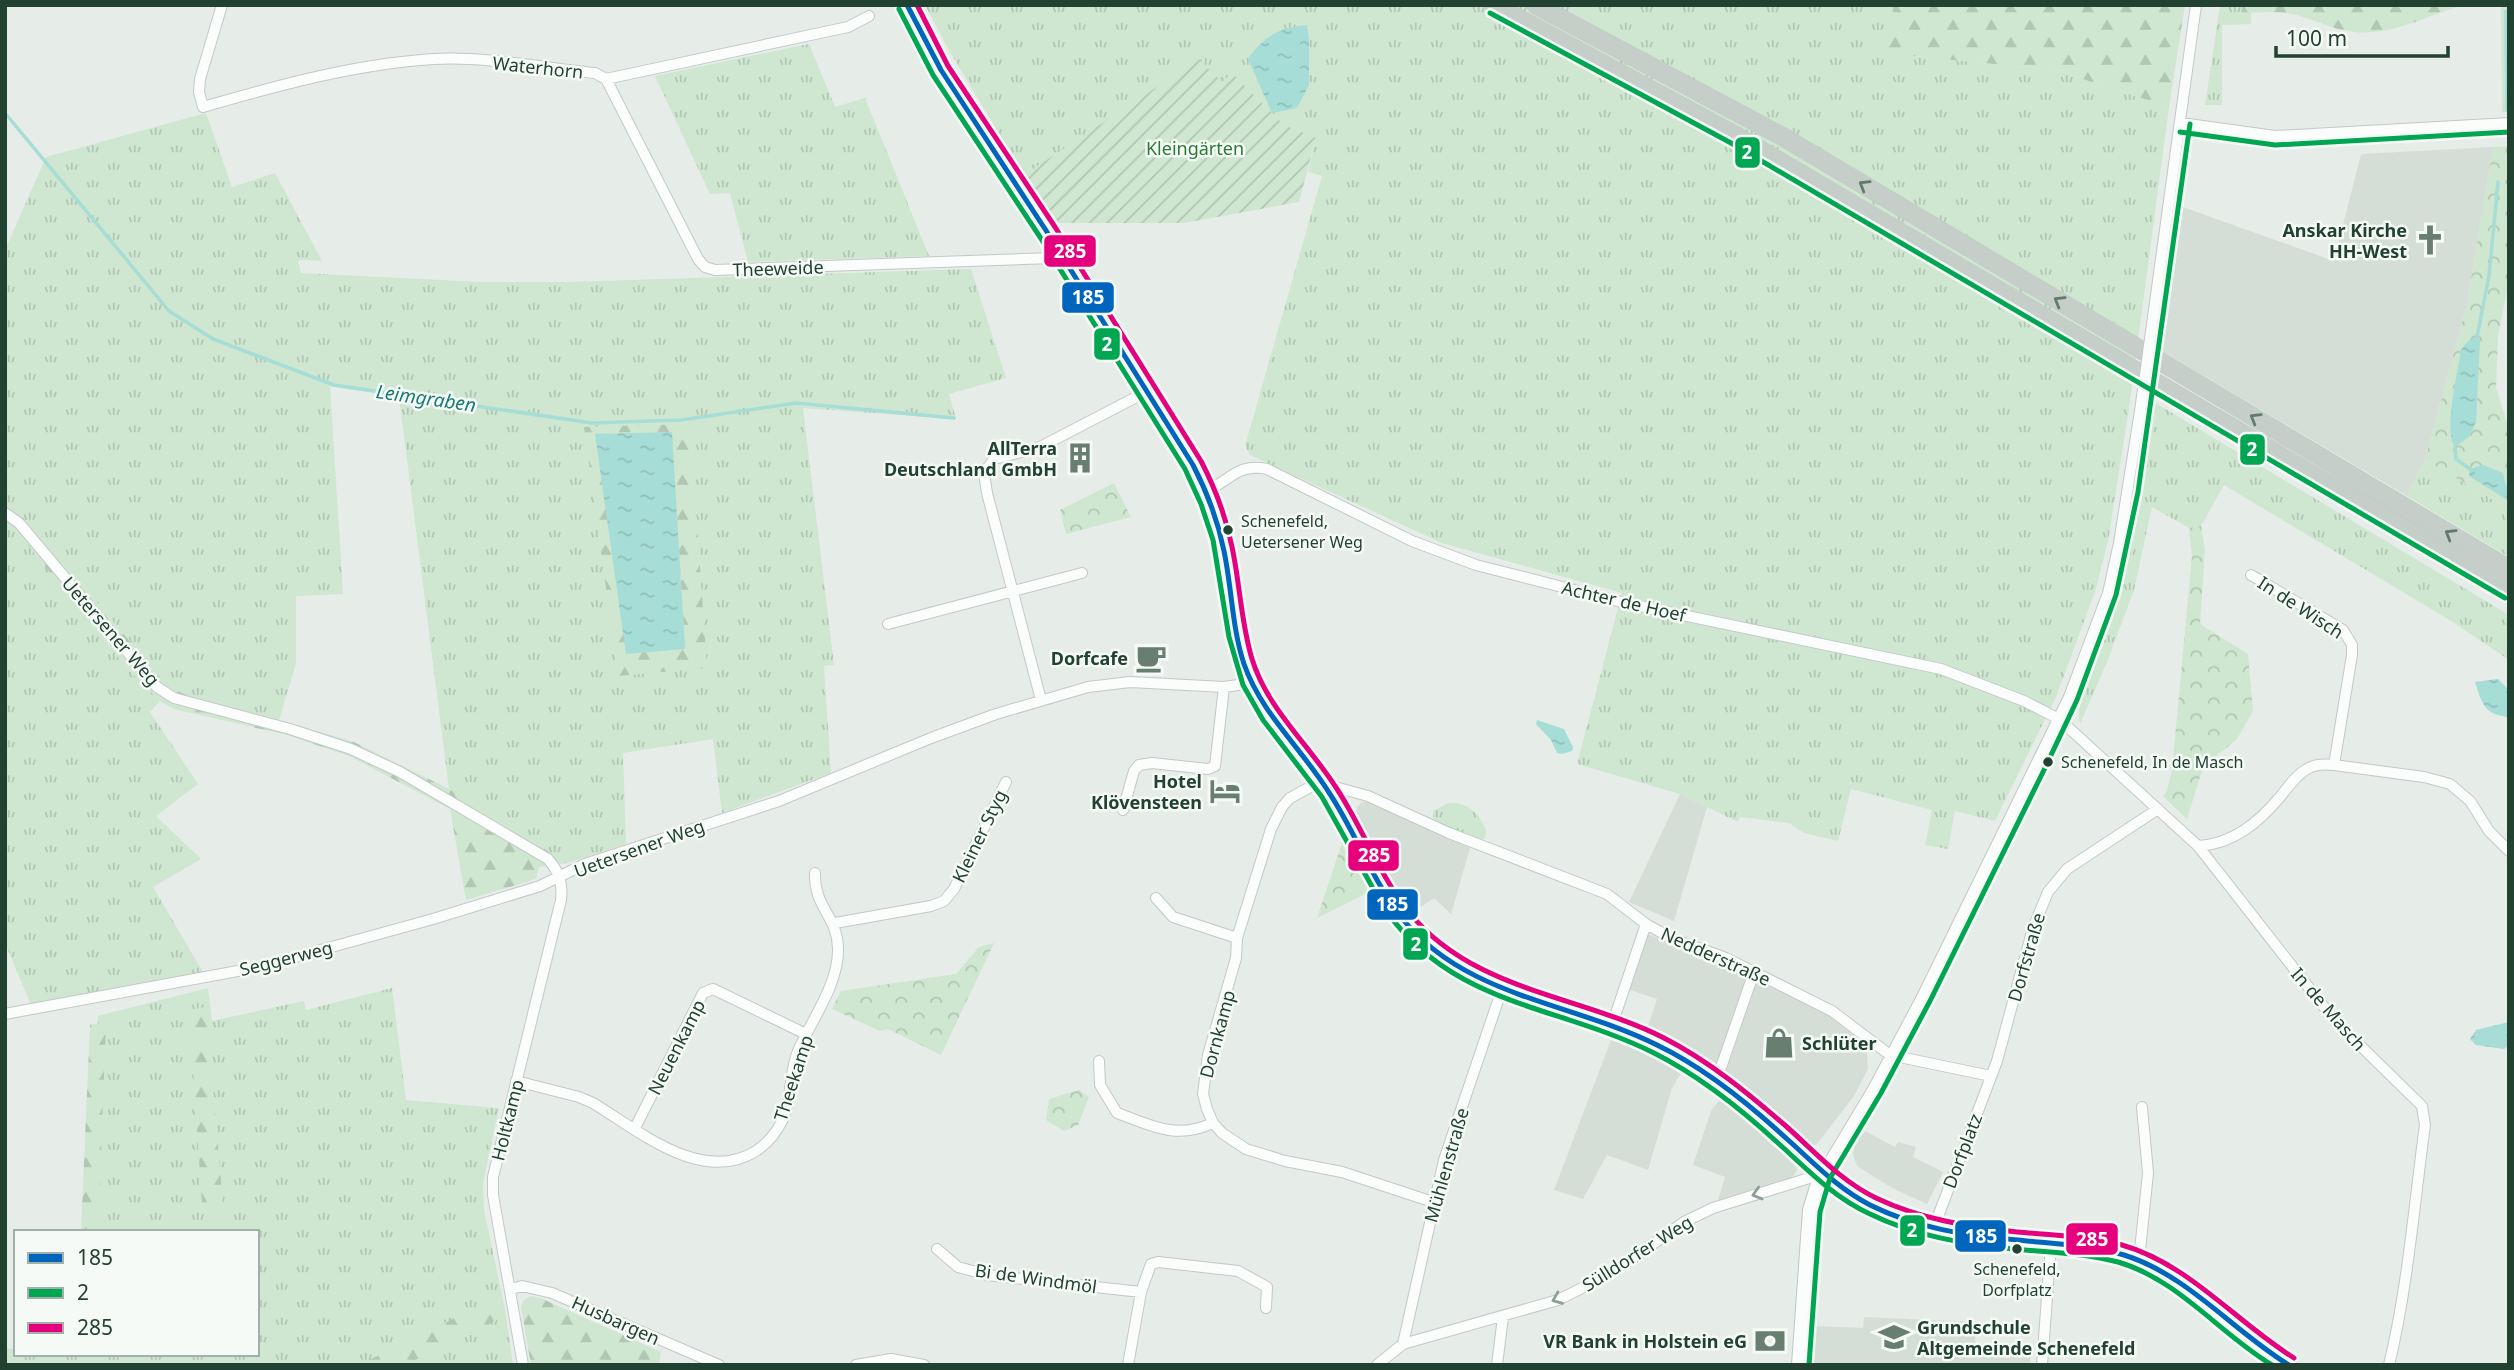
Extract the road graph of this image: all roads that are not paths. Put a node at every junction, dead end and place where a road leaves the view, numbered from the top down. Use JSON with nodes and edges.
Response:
{"nodes":[{"id":1,"x":222,"y":5,"type":"edge"},
{"id":2,"x":906,"y":5,"type":"edge"},
{"id":3,"x":1494,"y":5,"type":"edge"},
{"id":4,"x":1536,"y":5,"type":"edge"},
{"id":5,"x":2196,"y":5,"type":"edge"},
{"id":6,"x":869,"y":16,"type":"dead end"},
{"id":7,"x":606,"y":79,"type":"junction"},
{"id":8,"x":2181,"y":123,"type":"junction"},
{"id":9,"x":2509,"y":123,"type":"edge"},
{"id":10,"x":1063,"y":255,"type":"junction"},
{"id":11,"x":1148,"y":391,"type":"junction"},
{"id":12,"x":1205,"y":492,"type":"junction"},
{"id":13,"x":5,"y":513,"type":"edge"},
{"id":14,"x":2509,"y":569,"type":"edge"},
{"id":15,"x":1082,"y":573,"type":"dead end"},
{"id":16,"x":2251,"y":575,"type":"dead end"},
{"id":17,"x":2509,"y":590,"type":"edge"},
{"id":18,"x":1013,"y":591,"type":"junction"},
{"id":19,"x":888,"y":624,"type":"dead end"},
{"id":20,"x":1252,"y":683,"type":"junction"},
{"id":21,"x":1224,"y":687,"type":"junction"},
{"id":22,"x":1041,"y":700,"type":"junction"},
{"id":23,"x":2059,"y":719,"type":"junction"},
{"id":24,"x":2334,"y":765,"type":"junction"},
{"id":25,"x":1006,"y":782,"type":"dead end"},
{"id":26,"x":1324,"y":784,"type":"junction"},
{"id":27,"x":2158,"y":809,"type":"junction"},
{"id":28,"x":1123,"y":810,"type":"dead end"},
{"id":29,"x":2198,"y":846,"type":"junction"},
{"id":30,"x":2509,"y":852,"type":"edge"},
{"id":31,"x":816,"y":873,"type":"dead end"},
{"id":32,"x":560,"y":877,"type":"junction"},
{"id":33,"x":1156,"y":898,"type":"dead end"},
{"id":34,"x":835,"y":923,"type":"junction"},
{"id":35,"x":1646,"y":924,"type":"junction"},
{"id":36,"x":1237,"y":938,"type":"junction"},
{"id":37,"x":1754,"y":972,"type":"junction"},
{"id":38,"x":1502,"y":989,"type":"junction"},
{"id":39,"x":5,"y":1014,"type":"edge"},
{"id":40,"x":1612,"y":1025,"type":"junction"},
{"id":41,"x":806,"y":1034,"type":"junction"},
{"id":42,"x":1890,"y":1055,"type":"junction"},
{"id":43,"x":1099,"y":1061,"type":"dead end"},
{"id":44,"x":1991,"y":1076,"type":"junction"},
{"id":45,"x":516,"y":1082,"type":"junction"},
{"id":46,"x":1716,"y":1082,"type":"junction"},
{"id":47,"x":2142,"y":1107,"type":"dead end"},
{"id":48,"x":1213,"y":1123,"type":"junction"},
{"id":49,"x":635,"y":1128,"type":"junction"},
{"id":50,"x":1822,"y":1174,"type":"junction"},
{"id":51,"x":1433,"y":1202,"type":"junction"},
{"id":52,"x":1934,"y":1227,"type":"junction"},
{"id":53,"x":2051,"y":1242,"type":"junction"},
{"id":54,"x":937,"y":1249,"type":"dead end"},
{"id":55,"x":2138,"y":1260,"type":"junction"},
{"id":56,"x":511,"y":1289,"type":"junction"},
{"id":57,"x":1141,"y":1292,"type":"junction"},
{"id":58,"x":1266,"y":1308,"type":"dead end"},
{"id":59,"x":1503,"y":1317,"type":"junction"},
{"id":60,"x":1403,"y":1344,"type":"junction"},
{"id":61,"x":523,"y":1365,"type":"edge"},
{"id":62,"x":719,"y":1365,"type":"edge"},
{"id":63,"x":856,"y":1365,"type":"edge"},
{"id":64,"x":925,"y":1365,"type":"edge"},
{"id":65,"x":1128,"y":1365,"type":"edge"},
{"id":66,"x":1377,"y":1365,"type":"edge"},
{"id":67,"x":1497,"y":1365,"type":"edge"},
{"id":68,"x":1800,"y":1365,"type":"edge"},
{"id":69,"x":2042,"y":1365,"type":"edge"},
{"id":70,"x":2289,"y":1365,"type":"edge"},
{"id":71,"x":2389,"y":1365,"type":"edge"}],
"edges":[{"from":1,"to":7,"type":"street","name":"Waterhorn"},
{"from":2,"to":10,"type":"main road"},
{"from":3,"to":17,"type":"highway"},
{"from":14,"to":4,"type":"highway","one_way":true},
{"from":5,"to":8,"type":"street"},
{"from":6,"to":7,"type":"street","name":"Waterhorn"},
{"from":7,"to":10,"type":"street","name":"Theeweide"},
{"from":8,"to":9,"type":"street"},
{"from":8,"to":23,"type":"street","bridge":true},
{"from":10,"to":11,"type":"main road"},
{"from":11,"to":12,"type":"main road"},
{"from":11,"to":18,"type":"street"},
{"from":12,"to":20,"type":"main road"},
{"from":12,"to":23,"type":"street","name":"Achter de Hoef"},
{"from":13,"to":32,"type":"street","name":"Uetersener Weg"},
{"from":15,"to":18,"type":"street"},
{"from":16,"to":24,"type":"street","name":"In de Wisch"},
{"from":18,"to":19,"type":"street"},
{"from":18,"to":22,"type":"street"},
{"from":20,"to":21,"type":"street","name":"Uetersener Weg"},
{"from":20,"to":26,"type":"main road"},
{"from":21,"to":22,"type":"street","name":"Uetersener Weg"},
{"from":21,"to":28,"type":"street"},
{"from":22,"to":32,"type":"street","name":"Uetersener Weg"},
{"from":23,"to":27,"type":"street","name":"In de Masch"},
{"from":23,"to":42,"type":"street"},
{"from":24,"to":29,"type":"street"},
{"from":24,"to":30,"type":"street"},
{"from":25,"to":34,"type":"street","name":"Kleiner Styg"},
{"from":26,"to":35,"type":"street","name":"Nedderstraße"},
{"from":26,"to":36,"type":"street","name":"Dornkamp"},
{"from":26,"to":38,"type":"main road"},
{"from":27,"to":29,"type":"street","name":"In de Masch"},
{"from":27,"to":44,"type":"street","name":"Dorfstraße"},
{"from":29,"to":71,"type":"street","name":"In de Masch"},
{"from":31,"to":34,"type":"street","name":"Theekamp"},
{"from":32,"to":39,"type":"street","name":"Seggerweg"},
{"from":32,"to":45,"type":"street","name":"Holtkamp"},
{"from":33,"to":36,"type":"street"},
{"from":34,"to":41,"type":"street","name":"Theekamp"},
{"from":35,"to":37,"type":"street","name":"Nedderstraße"},
{"from":35,"to":40,"type":"street"},
{"from":36,"to":48,"type":"street","name":"Dornkamp"},
{"from":37,"to":42,"type":"street","name":"Nedderstraße"},
{"from":37,"to":46,"type":"street"},
{"from":38,"to":40,"type":"main road"},
{"from":38,"to":51,"type":"street","name":"Mühlenstraße"},
{"from":40,"to":46,"type":"main road"},
{"from":41,"to":49,"type":"street","name":"Theekamp"},
{"from":41,"to":49,"type":"street","name":"Neuenkamp"},
{"from":42,"to":44,"type":"street","name":"Nedderstraße"},
{"from":42,"to":50,"type":"street"},
{"from":43,"to":48,"type":"street"},
{"from":44,"to":52,"type":"street","name":"Dorfplatz"},
{"from":45,"to":49,"type":"street","name":"Theekamp"},
{"from":45,"to":56,"type":"street","name":"Holtkamp"},
{"from":46,"to":50,"type":"main road"},
{"from":47,"to":55,"type":"street"},
{"from":48,"to":51,"type":"street"},
{"from":50,"to":52,"type":"main road"},
{"from":50,"to":59,"type":"street","name":"Sülldorfer Weg","one_way":true},
{"from":50,"to":68,"type":"main road"},
{"from":51,"to":60,"type":"street","name":"Mühlenstraße"},
{"from":52,"to":53,"type":"main road"},
{"from":53,"to":55,"type":"main road"},
{"from":53,"to":69,"type":"street"},
{"from":54,"to":57,"type":"street","name":"Bi de Windmöl"},
{"from":55,"to":70,"type":"main road"},
{"from":56,"to":61,"type":"street","name":"Holtkamp"},
{"from":56,"to":62,"type":"street","name":"Husbargen"},
{"from":57,"to":58,"type":"street"},
{"from":57,"to":65,"type":"street"},
{"from":59,"to":60,"type":"street","name":"Sülldorfer Weg"},
{"from":59,"to":67,"type":"street"},
{"from":60,"to":66,"type":"street","name":"Sülldorfer Weg"},
{"from":63,"to":64,"type":"street"}]}
